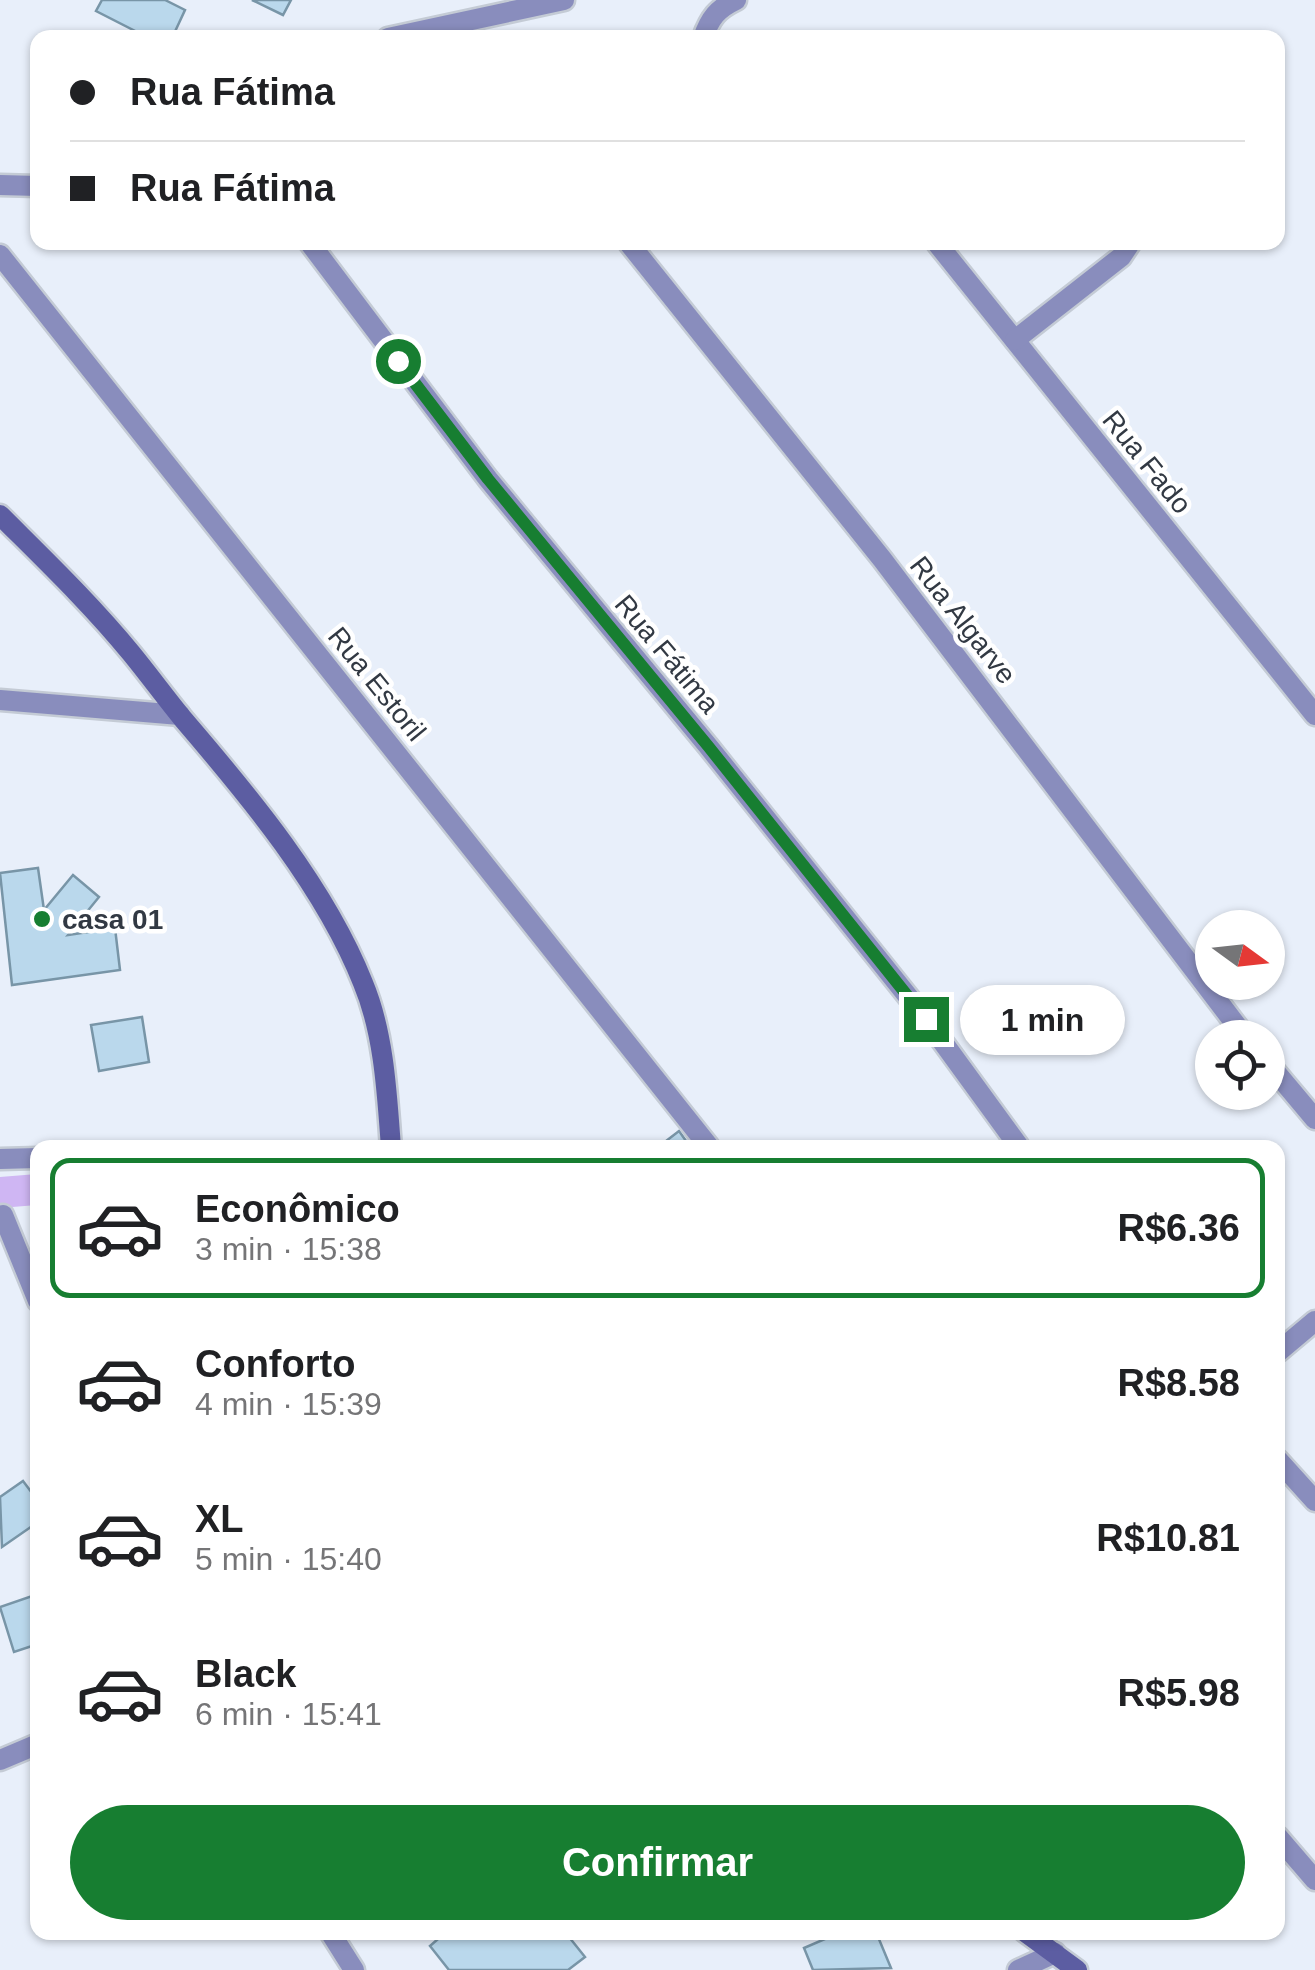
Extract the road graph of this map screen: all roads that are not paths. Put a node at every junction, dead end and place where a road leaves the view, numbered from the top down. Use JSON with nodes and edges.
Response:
{"nodes":[{"id":1,"x":564,"y":0,"type":"edge"},
{"id":2,"x":736,"y":0,"type":"edge"},
{"id":3,"x":425,"y":30,"type":"edge"},
{"id":4,"x":707,"y":30,"type":"edge"},
{"id":5,"x":0,"y":185,"type":"edge"},
{"id":6,"x":30,"y":186,"type":"edge"},
{"id":7,"x":315,"y":250,"type":"edge"},
{"id":8,"x":634,"y":250,"type":"edge"},
{"id":9,"x":942,"y":250,"type":"edge"},
{"id":10,"x":1126,"y":250,"type":"edge"},
{"id":11,"x":0,"y":256,"type":"edge"},
{"id":12,"x":1015,"y":340,"type":"junction"},
{"id":13,"x":0,"y":515,"type":"edge"},
{"id":14,"x":0,"y":700,"type":"edge"},
{"id":15,"x":180,"y":715,"type":"junction"},
{"id":16,"x":1315,"y":715,"type":"edge"},
{"id":17,"x":1232,"y":1020,"type":"edge"},
{"id":18,"x":1285,"y":1083,"type":"edge"},
{"id":19,"x":1315,"y":1119,"type":"edge"},
{"id":20,"x":390,"y":1140,"type":"edge"},
{"id":21,"x":704,"y":1140,"type":"edge"},
{"id":22,"x":1015,"y":1140,"type":"edge"},
{"id":23,"x":30,"y":1158,"type":"edge"},
{"id":24,"x":0,"y":1159,"type":"edge"},
{"id":25,"x":3,"y":1215,"type":"dead end"},
{"id":26,"x":30,"y":1282,"type":"edge"},
{"id":27,"x":1315,"y":1321,"type":"edge"},
{"id":28,"x":1285,"y":1346,"type":"edge"},
{"id":29,"x":1285,"y":1468,"type":"edge"},
{"id":30,"x":1315,"y":1501,"type":"edge"},
{"id":31,"x":30,"y":1747,"type":"edge"},
{"id":32,"x":0,"y":1760,"type":"edge"},
{"id":33,"x":1285,"y":1845,"type":"edge"},
{"id":34,"x":1315,"y":1880,"type":"edge"},
{"id":35,"x":335,"y":1940,"type":"edge"},
{"id":36,"x":1036,"y":1940,"type":"edge"},
{"id":37,"x":1054,"y":1954,"type":"junction"},
{"id":38,"x":354,"y":1970,"type":"edge"},
{"id":39,"x":1018,"y":1970,"type":"edge"},
{"id":40,"x":1077,"y":1970,"type":"edge"}],
"edges":[{"from":1,"to":3,"type":"street"},
{"from":2,"to":4,"type":"street"},
{"from":5,"to":6,"type":"street"},
{"from":7,"to":22,"type":"street","name":"Rua Fátima"},
{"from":8,"to":17,"type":"street","name":"Rua Algarve"},
{"from":9,"to":12,"type":"street","name":"Rua Fado"},
{"from":10,"to":12,"type":"street"},
{"from":11,"to":21,"type":"street","name":"Rua Estoril"},
{"from":12,"to":16,"type":"street","name":"Rua Fado"},
{"from":13,"to":15,"type":"main road"},
{"from":14,"to":15,"type":"street"},
{"from":15,"to":20,"type":"main road"},
{"from":18,"to":19,"type":"street"},
{"from":23,"to":24,"type":"street"},
{"from":25,"to":26,"type":"street"},
{"from":27,"to":28,"type":"street"},
{"from":29,"to":30,"type":"street"},
{"from":31,"to":32,"type":"street"},
{"from":33,"to":34,"type":"street"},
{"from":35,"to":38,"type":"street"},
{"from":36,"to":37,"type":"main road"},
{"from":37,"to":39,"type":"street"},
{"from":37,"to":40,"type":"main road"}]}
